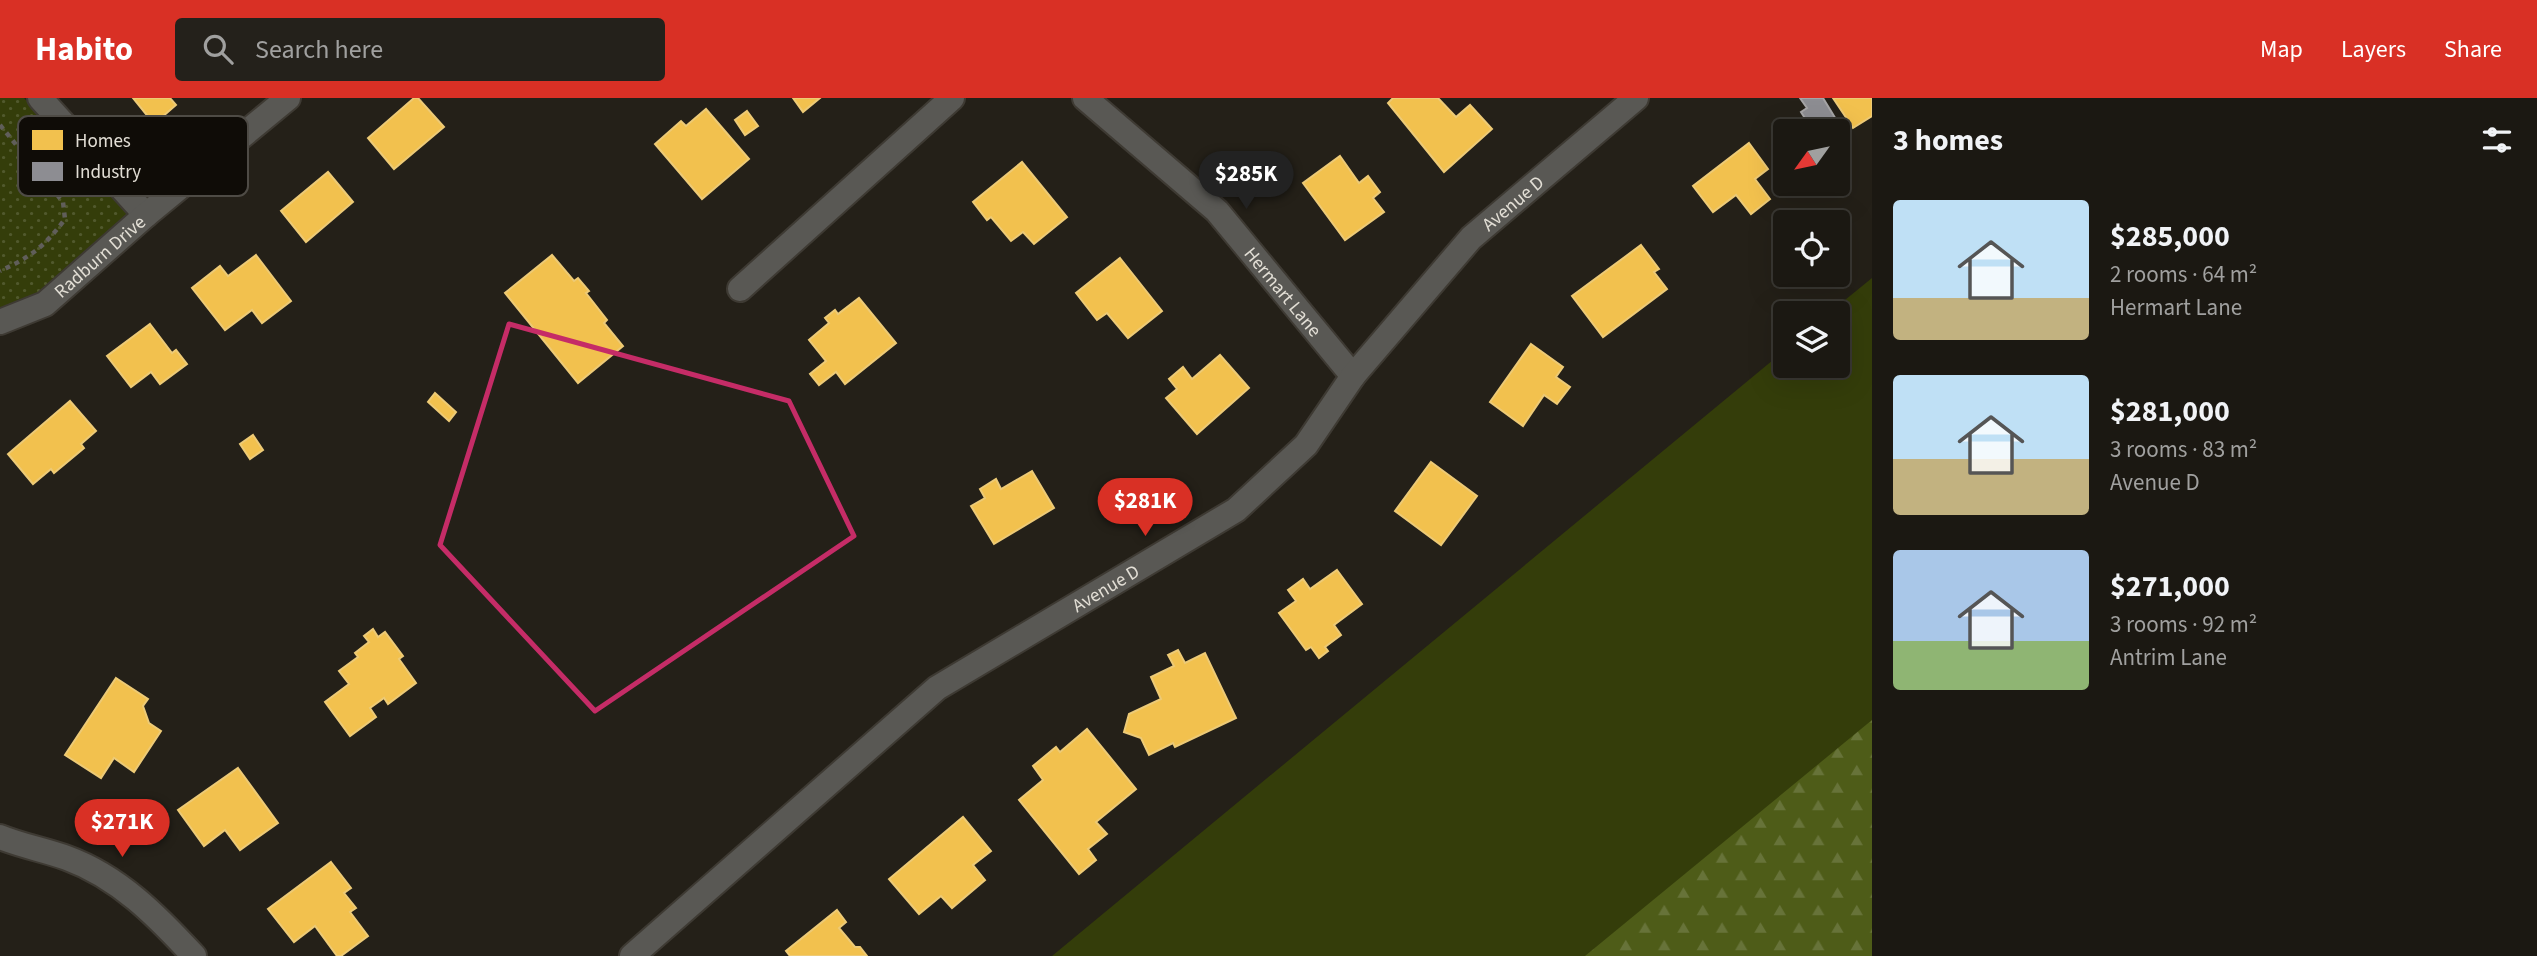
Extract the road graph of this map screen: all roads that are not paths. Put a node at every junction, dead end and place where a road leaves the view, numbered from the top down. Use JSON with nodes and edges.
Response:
{"nodes":[{"id":1,"x":40,"y":98,"type":"edge"},
{"id":2,"x":288,"y":98,"type":"edge"},
{"id":3,"x":952,"y":98,"type":"edge"},
{"id":4,"x":1085,"y":98,"type":"edge"},
{"id":5,"x":1636,"y":98,"type":"edge"},
{"id":6,"x":56,"y":116,"type":"edge"},
{"id":7,"x":248,"y":131,"type":"edge"},
{"id":8,"x":129,"y":196,"type":"edge"},
{"id":9,"x":169,"y":196,"type":"edge"},
{"id":10,"x":146,"y":215,"type":"junction"},
{"id":11,"x":740,"y":289,"type":"dead end"},
{"id":12,"x":0,"y":322,"type":"edge"},
{"id":13,"x":1353,"y":376,"type":"junction"},
{"id":14,"x":1,"y":841,"type":"edge"},
{"id":15,"x":194,"y":956,"type":"edge"},
{"id":16,"x":632,"y":956,"type":"edge"}],
"edges":[{"from":1,"to":6,"type":"street"},
{"from":2,"to":7,"type":"street","name":"Radburn Drive"},
{"from":3,"to":11,"type":"street"},
{"from":4,"to":13,"type":"street","name":"Hermart Lane"},
{"from":5,"to":13,"type":"street","name":"Avenue D"},
{"from":8,"to":10,"type":"street"},
{"from":9,"to":10,"type":"street","name":"Radburn Drive"},
{"from":10,"to":12,"type":"street","name":"Radburn Drive"},
{"from":13,"to":16,"type":"street","name":"Avenue D"},
{"from":14,"to":15,"type":"street"}]}
